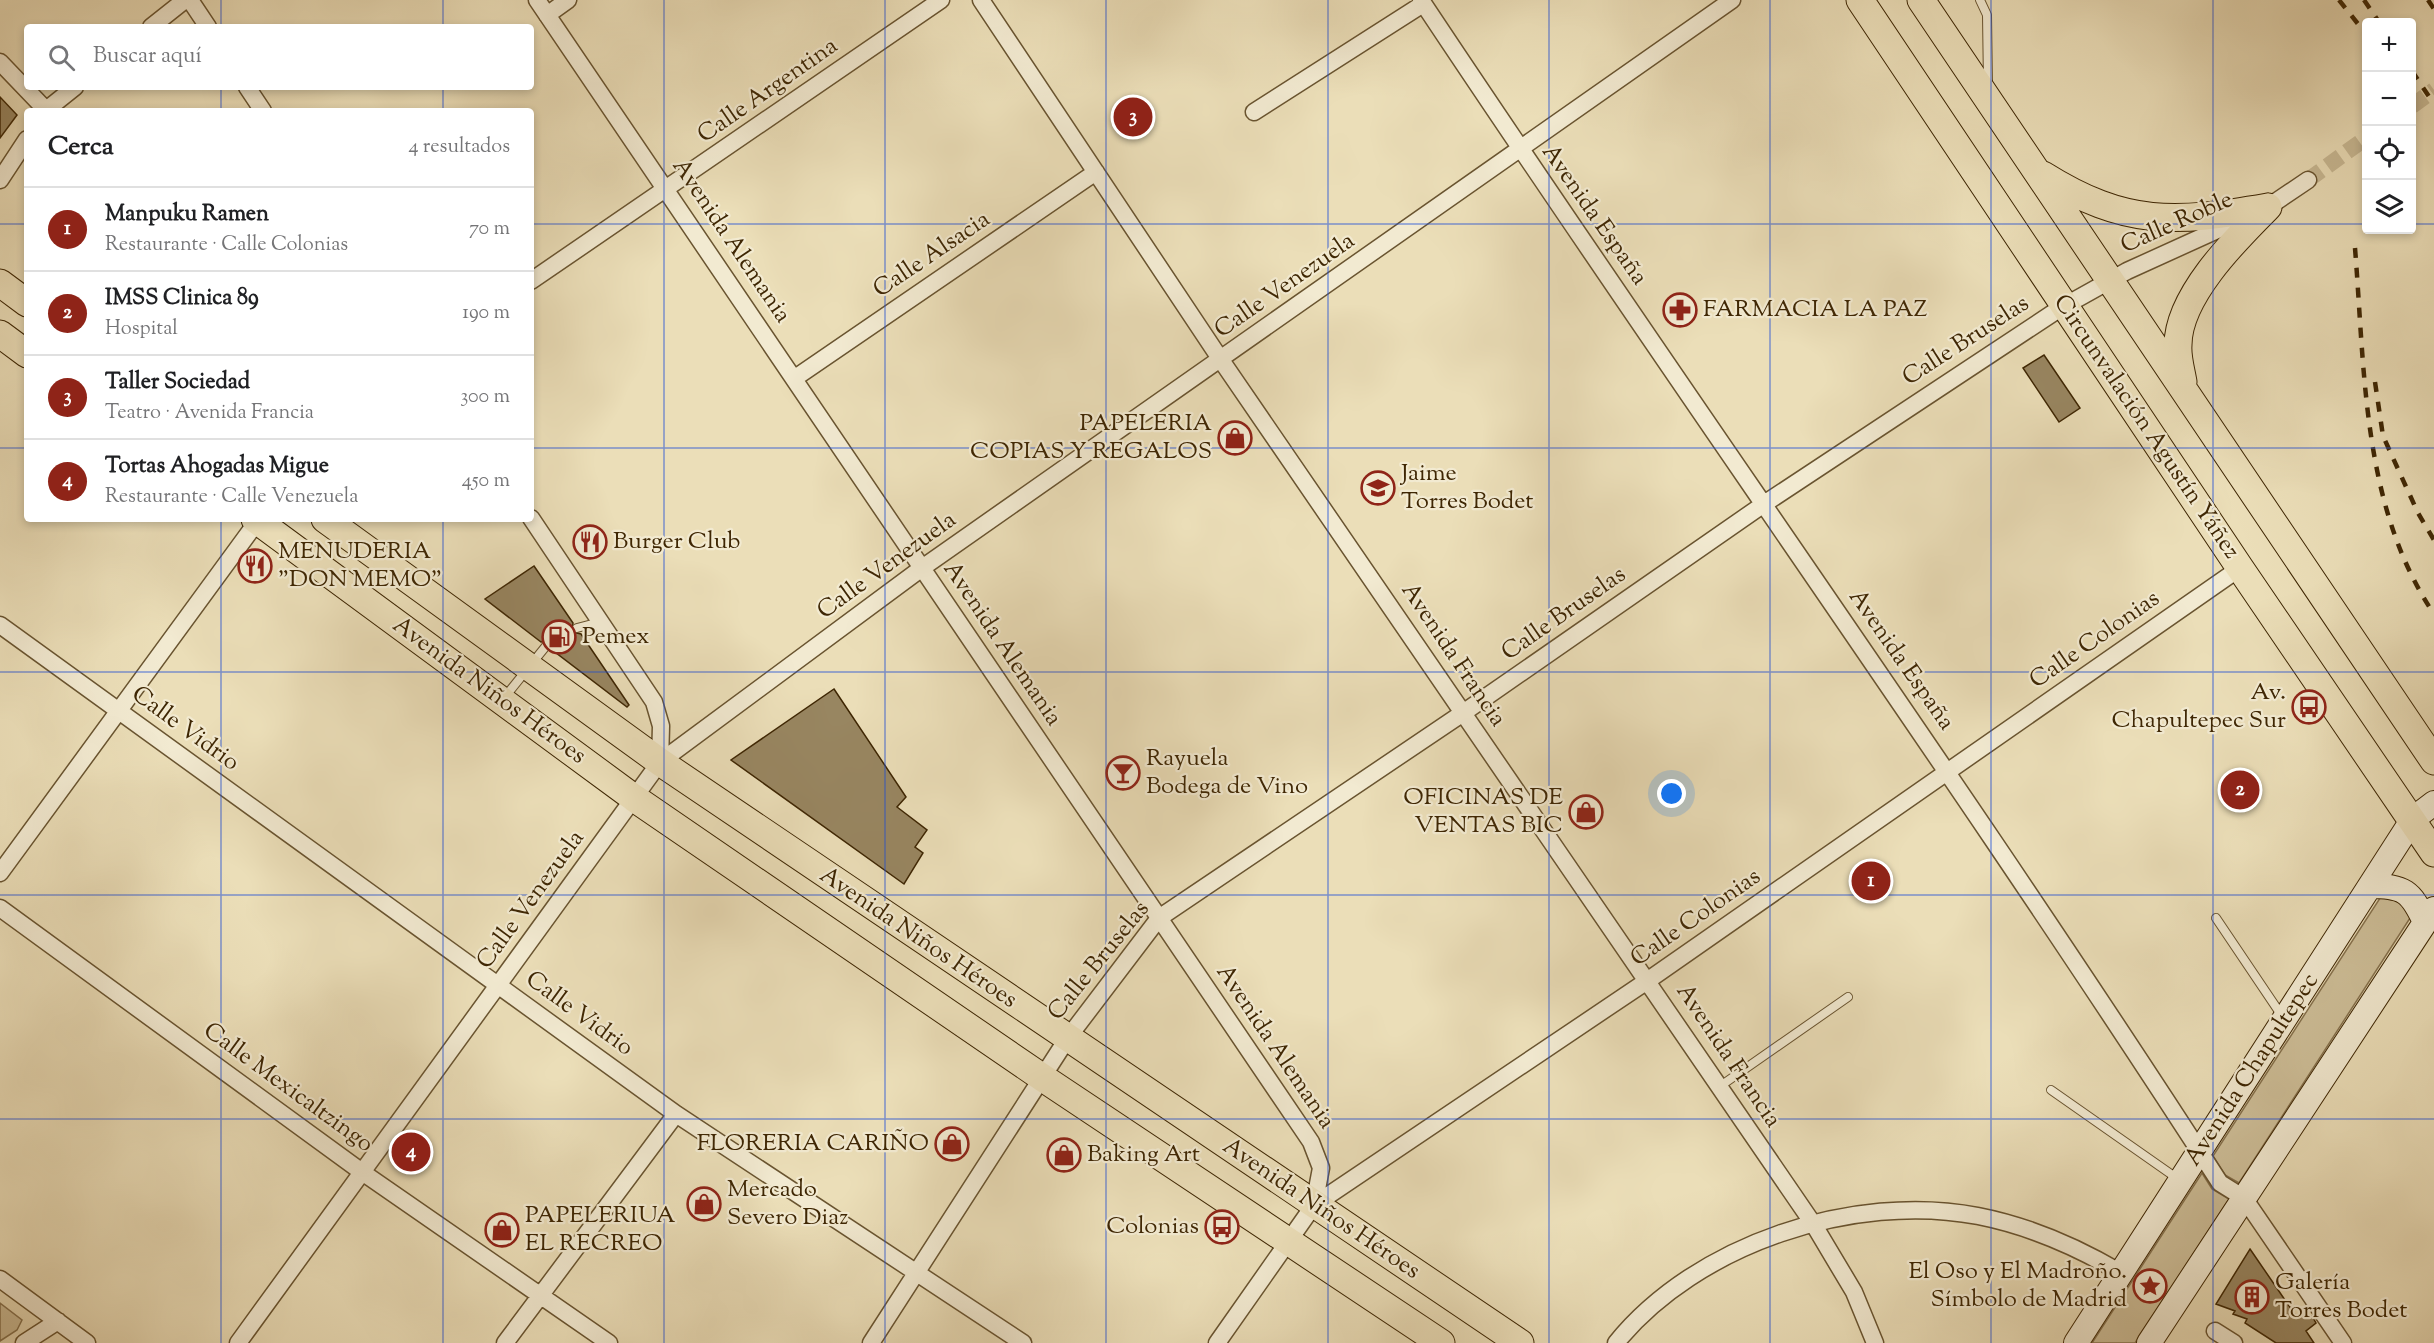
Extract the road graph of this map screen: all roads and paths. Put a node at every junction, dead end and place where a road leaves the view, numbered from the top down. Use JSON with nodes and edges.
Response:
{"nodes":[{"id":1,"x":185,"y":0,"type":"edge"},
{"id":2,"x":190,"y":0,"type":"edge"},
{"id":3,"x":537,"y":0,"type":"edge"},
{"id":4,"x":568,"y":0,"type":"edge"},
{"id":5,"x":942,"y":0,"type":"edge"},
{"id":6,"x":981,"y":0,"type":"edge"},
{"id":7,"x":1732,"y":0,"type":"edge"},
{"id":8,"x":1860,"y":0,"type":"edge"},
{"id":9,"x":1921,"y":0,"type":"edge"},
{"id":10,"x":1980,"y":0,"type":"edge"},
{"id":11,"x":1422,"y":2,"type":"edge"},
{"id":12,"x":547,"y":15,"type":"junction"},
{"id":13,"x":155,"y":24,"type":"edge"},
{"id":14,"x":206,"y":24,"type":"edge"},
{"id":15,"x":0,"y":62,"type":"edge"},
{"id":16,"x":24,"y":87,"type":"edge"},
{"id":17,"x":27,"y":90,"type":"edge"},
{"id":18,"x":71,"y":90,"type":"edge"},
{"id":19,"x":249,"y":90,"type":"edge"},
{"id":20,"x":1987,"y":98,"type":"junction"},
{"id":21,"x":44,"y":108,"type":"edge"},
{"id":22,"x":49,"y":108,"type":"edge"},
{"id":23,"x":261,"y":108,"type":"edge"},
{"id":24,"x":1254,"y":112,"type":"dead end"},
{"id":25,"x":24,"y":144,"type":"edge"},
{"id":26,"x":1520,"y":150,"type":"junction"},
{"id":27,"x":1096,"y":172,"type":"junction"},
{"id":28,"x":2037,"y":172,"type":"junction"},
{"id":29,"x":0,"y":180,"type":"edge"},
{"id":30,"x":2308,"y":180,"type":"tunnel mouth"},
{"id":31,"x":666,"y":190,"type":"junction"},
{"id":32,"x":2268,"y":207,"type":"junction"},
{"id":33,"x":534,"y":279,"type":"edge"},
{"id":34,"x":2111,"y":279,"type":"junction"},
{"id":35,"x":0,"y":284,"type":"edge"},
{"id":36,"x":24,"y":301,"type":"edge"},
{"id":37,"x":2064,"y":306,"type":"junction"},
{"id":38,"x":1221,"y":360,"type":"junction"},
{"id":39,"x":795,"y":378,"type":"junction"},
{"id":40,"x":2184,"y":389,"type":"junction"},
{"id":41,"x":1764,"y":504,"type":"junction"},
{"id":42,"x":256,"y":522,"type":"edge"},
{"id":43,"x":260,"y":522,"type":"edge"},
{"id":44,"x":329,"y":522,"type":"edge"},
{"id":45,"x":534,"y":522,"type":"edge"},
{"id":46,"x":922,"y":568,"type":"junction"},
{"id":47,"x":2240,"y":568,"type":"junction"},
{"id":48,"x":600,"y":622,"type":"junction"},
{"id":49,"x":0,"y":625,"type":"edge"},
{"id":50,"x":577,"y":628,"type":"dead end"},
{"id":51,"x":546,"y":646,"type":"dead end"},
{"id":52,"x":529,"y":667,"type":"junction"},
{"id":53,"x":502,"y":701,"type":"junction"},
{"id":54,"x":119,"y":711,"type":"junction"},
{"id":55,"x":1463,"y":713,"type":"junction"},
{"id":56,"x":2434,"y":760,"type":"edge"},
{"id":57,"x":660,"y":762,"type":"junction"},
{"id":58,"x":1948,"y":771,"type":"junction"},
{"id":59,"x":634,"y":798,"type":"junction"},
{"id":60,"x":2434,"y":803,"type":"edge"},
{"id":61,"x":2413,"y":819,"type":"junction"},
{"id":62,"x":2434,"y":853,"type":"edge"},
{"id":63,"x":0,"y":873,"type":"edge"},
{"id":64,"x":2370,"y":886,"type":"junction"},
{"id":65,"x":0,"y":909,"type":"edge"},
{"id":66,"x":2430,"y":916,"type":"edge"},
{"id":67,"x":1159,"y":918,"type":"junction"},
{"id":68,"x":2216,"y":918,"type":"dead end"},
{"id":69,"x":1647,"y":981,"type":"junction"},
{"id":70,"x":499,"y":986,"type":"junction"},
{"id":71,"x":1848,"y":997,"type":"dead end"},
{"id":72,"x":2284,"y":1019,"type":"junction"},
{"id":73,"x":1067,"y":1040,"type":"junction"},
{"id":74,"x":1043,"y":1078,"type":"junction"},
{"id":75,"x":1719,"y":1087,"type":"junction"},
{"id":76,"x":2051,"y":1090,"type":"dead end"},
{"id":77,"x":676,"y":1114,"type":"junction"},
{"id":78,"x":2199,"y":1151,"type":"junction"},
{"id":79,"x":362,"y":1172,"type":"junction"},
{"id":80,"x":2181,"y":1181,"type":"junction"},
{"id":81,"x":2244,"y":1198,"type":"junction"},
{"id":82,"x":1314,"y":1205,"type":"junction"},
{"id":83,"x":1814,"y":1224,"type":"junction"},
{"id":84,"x":1287,"y":1240,"type":"junction"},
{"id":85,"x":916,"y":1272,"type":"junction"},
{"id":86,"x":2121,"y":1273,"type":"junction"},
{"id":87,"x":0,"y":1279,"type":"edge"},
{"id":88,"x":540,"y":1296,"type":"junction"},
{"id":89,"x":58,"y":1321,"type":"junction"},
{"id":90,"x":2216,"y":1331,"type":"dead end"},
{"id":91,"x":24,"y":1343,"type":"edge"},
{"id":92,"x":87,"y":1343,"type":"edge"},
{"id":93,"x":238,"y":1343,"type":"edge"},
{"id":94,"x":505,"y":1343,"type":"edge"},
{"id":95,"x":609,"y":1343,"type":"edge"},
{"id":96,"x":871,"y":1343,"type":"edge"},
{"id":97,"x":1023,"y":1343,"type":"edge"},
{"id":98,"x":1217,"y":1343,"type":"edge"},
{"id":99,"x":1441,"y":1343,"type":"edge"},
{"id":100,"x":1520,"y":1343,"type":"edge"},
{"id":101,"x":1616,"y":1343,"type":"edge"},
{"id":102,"x":1875,"y":1343,"type":"edge"},
{"id":103,"x":2076,"y":1343,"type":"edge"},
{"id":104,"x":2149,"y":1343,"type":"edge"},
{"id":105,"x":2234,"y":1343,"type":"edge"},
{"id":106,"x":2343,"y":1343,"type":"edge"}],
"edges":[{"from":1,"to":13,"type":"street"},
{"from":2,"to":14,"type":"street"},
{"from":3,"to":12,"type":"street","name":"Avenida Alemania"},
{"from":4,"to":12,"type":"street"},
{"from":5,"to":31,"type":"street","name":"Calle Argentina"},
{"from":6,"to":27,"type":"street","name":"Avenida Francia"},
{"from":7,"to":26,"type":"street","name":"Calle Venezuela"},
{"from":8,"to":37,"type":"main road","name":"Circunvalación Agustín Yáñez"},
{"from":9,"to":20,"type":"main road"},
{"from":10,"to":20,"type":"lane"},
{"from":11,"to":24,"type":"street"},
{"from":11,"to":26,"type":"street","name":"Avenida España"},
{"from":12,"to":31,"type":"street","name":"Avenida Alemania"},
{"from":15,"to":16,"type":"street"},
{"from":17,"to":21,"type":"street"},
{"from":18,"to":22,"type":"street"},
{"from":19,"to":23,"type":"street"},
{"from":20,"to":28,"type":"main road"},
{"from":25,"to":29,"type":"street"},
{"from":26,"to":38,"type":"street","name":"Calle Venezuela"},
{"from":26,"to":41,"type":"street","name":"Avenida España"},
{"from":27,"to":38,"type":"street","name":"Avenida Francia"},
{"from":27,"to":39,"type":"street","name":"Calle Alsacia"},
{"from":28,"to":32,"type":"main road"},
{"from":28,"to":34,"type":"main road"},
{"from":30,"to":32,"type":"street","name":"Calle Roble"},
{"from":31,"to":33,"type":"street","name":"Calle Argentina"},
{"from":31,"to":39,"type":"street","name":"Avenida Alemania"},
{"from":32,"to":34,"type":"street","name":"Calle Roble"},
{"from":32,"to":40,"type":"main road"},
{"from":34,"to":37,"type":"street","name":"Calle Roble"},
{"from":34,"to":40,"type":"main road"},
{"from":35,"to":36,"type":"main road"},
{"from":37,"to":41,"type":"street","name":"Calle Bruselas"},
{"from":37,"to":47,"type":"main road","name":"Circunvalación Agustín Yáñez"},
{"from":38,"to":46,"type":"street","name":"Calle Venezuela"},
{"from":38,"to":55,"type":"street","name":"Avenida Francia"},
{"from":39,"to":46,"type":"street","name":"Avenida Alemania"},
{"from":40,"to":56,"type":"main road"},
{"from":41,"to":55,"type":"street","name":"Calle Bruselas"},
{"from":41,"to":58,"type":"street","name":"Avenida España"},
{"from":42,"to":54,"type":"street"},
{"from":43,"to":53,"type":"main road","name":"Avenida Niños Héroes"},
{"from":44,"to":52,"type":"main road","name":"Avenida Niños Héroes"},
{"from":45,"to":48,"type":"street"},
{"from":46,"to":57,"type":"street","name":"Calle Venezuela"},
{"from":46,"to":67,"type":"street","name":"Avenida Alemania"},
{"from":47,"to":58,"type":"street","name":"Calle Colonias"},
{"from":47,"to":61,"type":"main road","name":"Circunvalación Agustín Yáñez"},
{"from":48,"to":50,"type":"lane"},
{"from":48,"to":57,"type":"street"},
{"from":49,"to":54,"type":"street","name":"Calle Vidrio"},
{"from":51,"to":52,"type":"lane"},
{"from":52,"to":53,"type":"lane"},
{"from":52,"to":57,"type":"main road","name":"Avenida Niños Héroes"},
{"from":53,"to":59,"type":"main road","name":"Avenida Niños Héroes"},
{"from":54,"to":63,"type":"street"},
{"from":54,"to":70,"type":"street","name":"Calle Vidrio"},
{"from":55,"to":67,"type":"street","name":"Calle Bruselas"},
{"from":55,"to":69,"type":"street","name":"Avenida Francia"},
{"from":57,"to":59,"type":"street","name":"Calle Venezuela"},
{"from":57,"to":73,"type":"main road","name":"Avenida Niños Héroes"},
{"from":58,"to":69,"type":"street","name":"Calle Colonias"},
{"from":58,"to":78,"type":"street","name":"Avenida España"},
{"from":59,"to":70,"type":"street","name":"Calle Venezuela"},
{"from":59,"to":74,"type":"main road","name":"Avenida Niños Héroes"},
{"from":60,"to":61,"type":"street","name":"Avenida Chapultepec"},
{"from":61,"to":62,"type":"main road","name":"Circunvalación Agustín Yáñez"},
{"from":61,"to":64,"type":"street","name":"Avenida Chapultepec"},
{"from":64,"to":66,"type":"street"},
{"from":64,"to":72,"type":"street","name":"Avenida Chapultepec"},
{"from":65,"to":79,"type":"street","name":"Calle Mexicaltzingo"},
{"from":66,"to":81,"type":"street"},
{"from":67,"to":73,"type":"street","name":"Calle Bruselas"},
{"from":67,"to":82,"type":"street","name":"Avenida Alemania"},
{"from":68,"to":72,"type":"lane"},
{"from":69,"to":75,"type":"street","name":"Avenida Francia"},
{"from":69,"to":82,"type":"street","name":"Calle Colonias"},
{"from":70,"to":77,"type":"street","name":"Calle Vidrio"},
{"from":70,"to":79,"type":"street","name":"Calle Venezuela"},
{"from":71,"to":75,"type":"lane"},
{"from":72,"to":78,"type":"street","name":"Avenida Chapultepec"},
{"from":73,"to":74,"type":"street","name":"Calle Bruselas"},
{"from":73,"to":82,"type":"main road","name":"Avenida Niños Héroes"},
{"from":74,"to":84,"type":"main road","name":"Avenida Niños Héroes"},
{"from":74,"to":85,"type":"street","name":"Calle Bruselas"},
{"from":75,"to":83,"type":"street","name":"Avenida Francia"},
{"from":76,"to":80,"type":"lane"},
{"from":77,"to":85,"type":"street","name":"Calle Vidrio"},
{"from":77,"to":88,"type":"street"},
{"from":78,"to":80,"type":"street","name":"Avenida Chapultepec"},
{"from":78,"to":81,"type":"street","name":"Avenida España"},
{"from":79,"to":88,"type":"street","name":"Calle Mexicaltzingo"},
{"from":79,"to":93,"type":"street","name":"Calle Venezuela"},
{"from":80,"to":86,"type":"street","name":"Avenida Chapultepec"},
{"from":81,"to":104,"type":"street"},
{"from":81,"to":106,"type":"street","name":"Avenida España"},
{"from":82,"to":84,"type":"street","name":"Calle Colonias"},
{"from":82,"to":100,"type":"main road","name":"Avenida Niños Héroes"},
{"from":83,"to":86,"type":"street"},
{"from":83,"to":101,"type":"street"},
{"from":83,"to":102,"type":"street","name":"Avenida Francia"},
{"from":84,"to":98,"type":"street","name":"Calle Colonias"},
{"from":84,"to":99,"type":"main road","name":"Avenida Niños Héroes"},
{"from":85,"to":96,"type":"street","name":"Calle Bruselas"},
{"from":85,"to":97,"type":"street","name":"Calle Vidrio"},
{"from":86,"to":103,"type":"street","name":"Avenida Chapultepec"},
{"from":87,"to":89,"type":"street"},
{"from":88,"to":94,"type":"street"},
{"from":88,"to":95,"type":"street","name":"Calle Mexicaltzingo"},
{"from":89,"to":91,"type":"street"},
{"from":89,"to":92,"type":"street"},
{"from":90,"to":105,"type":"street"}]}
